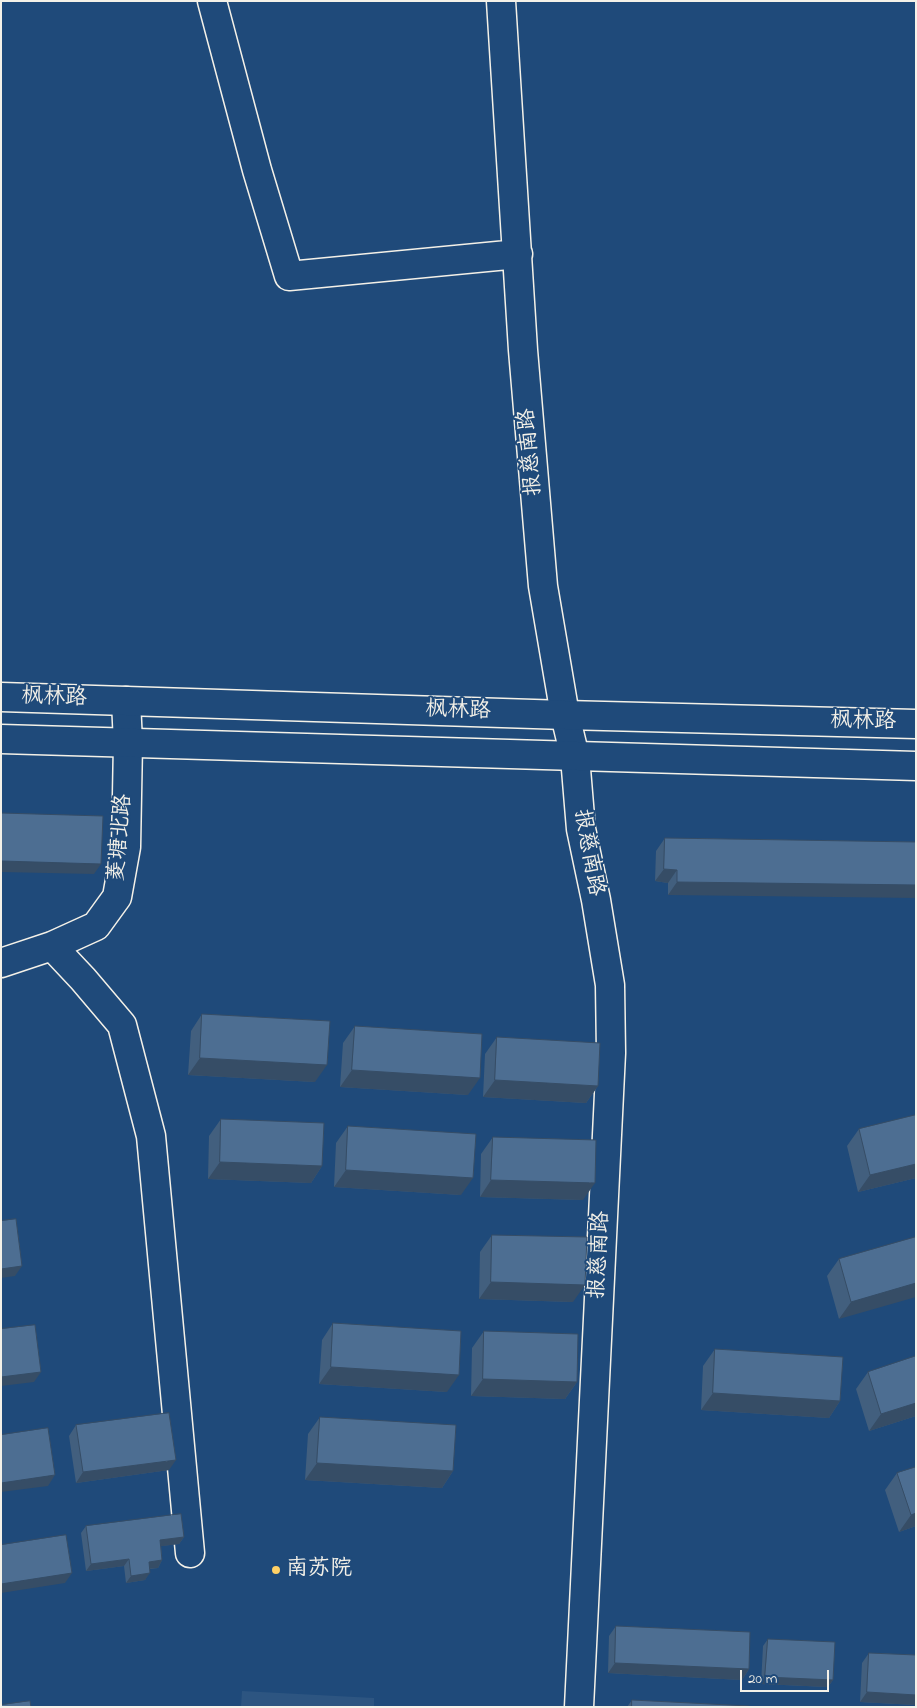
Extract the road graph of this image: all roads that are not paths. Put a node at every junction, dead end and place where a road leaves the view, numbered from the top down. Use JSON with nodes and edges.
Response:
{"nodes":[{"id":1,"x":212,"y":1,"type":"edge"},
{"id":2,"x":501,"y":1,"type":"edge"},
{"id":3,"x":518,"y":254,"type":"junction"},
{"id":4,"x":1,"y":697,"type":"edge"},
{"id":5,"x":126,"y":701,"type":"junction"},
{"id":6,"x":565,"y":715,"type":"junction"},
{"id":7,"x":916,"y":724,"type":"edge"},
{"id":8,"x":1,"y":739,"type":"edge"},
{"id":9,"x":128,"y":743,"type":"junction"},
{"id":10,"x":576,"y":757,"type":"junction"},
{"id":11,"x":916,"y":766,"type":"edge"},
{"id":12,"x":52,"y":946,"type":"junction"},
{"id":13,"x":1,"y":963,"type":"edge"},
{"id":14,"x":190,"y":1553,"type":"dead end"},
{"id":15,"x":579,"y":1707,"type":"edge"}],
"edges":[{"from":1,"to":3,"type":"street"},
{"from":2,"to":3,"type":"street","name":"报慈南路"},
{"from":3,"to":6,"type":"street","name":"报慈南路"},
{"from":4,"to":5,"type":"street","name":"枫林路"},
{"from":5,"to":6,"type":"street","name":"枫林路"},
{"from":5,"to":9,"type":"street","name":"菱塘北路"},
{"from":6,"to":7,"type":"street","name":"枫林路"},
{"from":6,"to":10,"type":"street","name":"报慈南路"},
{"from":8,"to":9,"type":"street","name":"枫林路"},
{"from":9,"to":10,"type":"street","name":"枫林路"},
{"from":9,"to":12,"type":"street","name":"菱塘北路"},
{"from":10,"to":11,"type":"street","name":"枫林路"},
{"from":10,"to":15,"type":"street","name":"报慈南路"},
{"from":12,"to":13,"type":"street","name":"菱塘北路"},
{"from":12,"to":14,"type":"street"}]}
